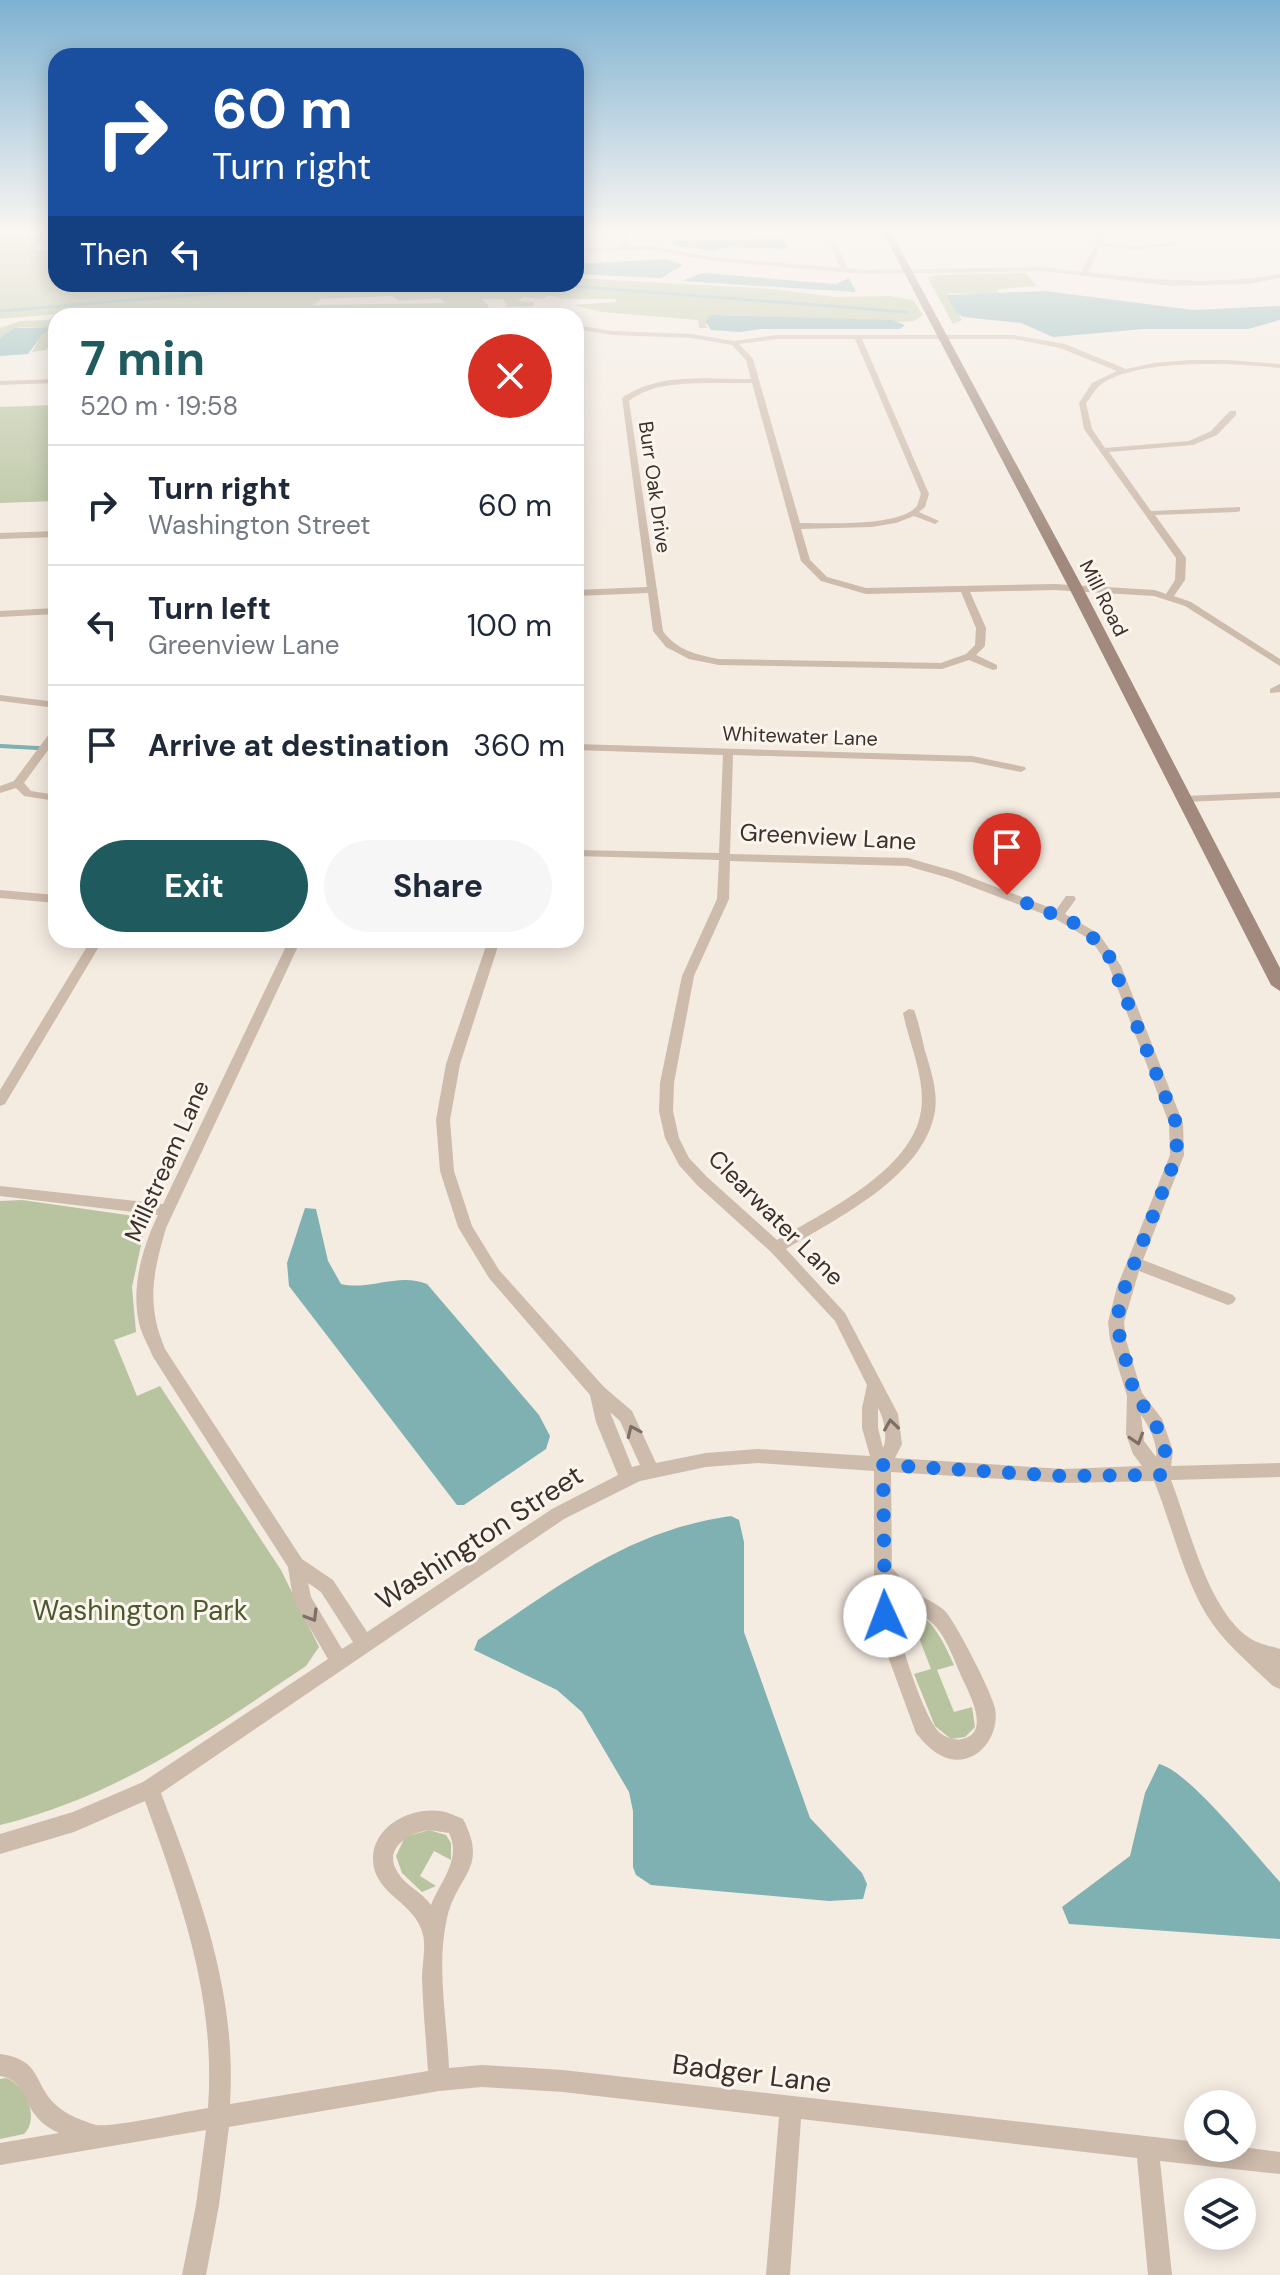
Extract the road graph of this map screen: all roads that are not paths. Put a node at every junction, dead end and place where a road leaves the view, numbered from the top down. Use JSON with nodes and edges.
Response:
{"nodes":[{"id":1,"x":705,"y":338,"type":"edge"},
{"id":2,"x":762,"y":338,"type":"edge"},
{"id":3,"x":858,"y":338,"type":"edge"},
{"id":4,"x":944,"y":338,"type":"edge"},
{"id":5,"x":1013,"y":338,"type":"edge"},
{"id":6,"x":734,"y":343,"type":"junction"},
{"id":7,"x":1280,"y":366,"type":"edge"},
{"id":8,"x":1124,"y":371,"type":"junction"},
{"id":9,"x":48,"y":381,"type":"edge"},
{"id":10,"x":753,"y":381,"type":"junction"},
{"id":11,"x":0,"y":383,"type":"edge"},
{"id":12,"x":1233,"y":413,"type":"dead end"},
{"id":13,"x":1105,"y":450,"type":"junction"},
{"id":14,"x":1237,"y":509,"type":"dead end"},
{"id":15,"x":1152,"y":513,"type":"junction"},
{"id":16,"x":915,"y":514,"type":"junction"},
{"id":17,"x":935,"y":521,"type":"dead end"},
{"id":18,"x":796,"y":526,"type":"junction"},
{"id":19,"x":48,"y":534,"type":"edge"},
{"id":20,"x":0,"y":536,"type":"edge"},
{"id":21,"x":824,"y":579,"type":"junction"},
{"id":22,"x":809,"y":585,"type":"dead end"},
{"id":23,"x":1076,"y":588,"type":"junction"},
{"id":24,"x":652,"y":590,"type":"junction"},
{"id":25,"x":965,"y":590,"type":"junction"},
{"id":26,"x":584,"y":593,"type":"edge"},
{"id":27,"x":1169,"y":596,"type":"junction"},
{"id":28,"x":48,"y":611,"type":"edge"},
{"id":29,"x":0,"y":614,"type":"edge"},
{"id":30,"x":681,"y":652,"type":"junction"},
{"id":31,"x":969,"y":656,"type":"junction"},
{"id":32,"x":664,"y":659,"type":"dead end"},
{"id":33,"x":1280,"y":663,"type":"edge"},
{"id":34,"x":993,"y":667,"type":"dead end"},
{"id":35,"x":0,"y":698,"type":"edge"},
{"id":36,"x":48,"y":704,"type":"edge"},
{"id":37,"x":48,"y":743,"type":"edge"},
{"id":38,"x":584,"y":747,"type":"edge"},
{"id":39,"x":728,"y":752,"type":"junction"},
{"id":40,"x":1021,"y":769,"type":"dead end"},
{"id":41,"x":18,"y":783,"type":"junction"},
{"id":42,"x":0,"y":790,"type":"edge"},
{"id":43,"x":1280,"y":795,"type":"edge"},
{"id":44,"x":48,"y":797,"type":"edge"},
{"id":45,"x":1185,"y":799,"type":"junction"},
{"id":46,"x":584,"y":853,"type":"edge"},
{"id":47,"x":724,"y":855,"type":"junction"},
{"id":48,"x":0,"y":894,"type":"edge"},
{"id":49,"x":48,"y":898,"type":"edge"},
{"id":50,"x":1070,"y":899,"type":"dead end"},
{"id":51,"x":1058,"y":915,"type":"junction"},
{"id":52,"x":92,"y":948,"type":"edge"},
{"id":53,"x":291,"y":948,"type":"edge"},
{"id":54,"x":491,"y":948,"type":"edge"},
{"id":55,"x":1280,"y":985,"type":"edge"},
{"id":56,"x":909,"y":1013,"type":"dead end"},
{"id":57,"x":0,"y":1101,"type":"edge"},
{"id":58,"x":0,"y":1191,"type":"edge"},
{"id":59,"x":167,"y":1210,"type":"junction"},
{"id":60,"x":776,"y":1248,"type":"junction"},
{"id":61,"x":1136,"y":1264,"type":"junction"},
{"id":62,"x":1228,"y":1299,"type":"dead end"},
{"id":63,"x":598,"y":1392,"type":"junction"},
{"id":64,"x":883,"y":1465,"type":"junction"},
{"id":65,"x":1280,"y":1470,"type":"edge"},
{"id":66,"x":637,"y":1474,"type":"junction"},
{"id":67,"x":1161,"y":1475,"type":"junction"},
{"id":68,"x":296,"y":1565,"type":"junction"},
{"id":69,"x":884,"y":1572,"type":"junction"},
{"id":70,"x":365,"y":1645,"type":"junction"},
{"id":71,"x":1245,"y":1646,"type":"junction"},
{"id":72,"x":1280,"y":1658,"type":"edge"},
{"id":73,"x":340,"y":1662,"type":"junction"},
{"id":74,"x":1280,"y":1680,"type":"edge"},
{"id":75,"x":150,"y":1789,"type":"junction"},
{"id":76,"x":0,"y":1844,"type":"edge"},
{"id":77,"x":434,"y":1935,"type":"junction"},
{"id":78,"x":0,"y":2065,"type":"edge"},
{"id":79,"x":439,"y":2080,"type":"junction"},
{"id":80,"x":791,"y":2107,"type":"junction"},
{"id":81,"x":218,"y":2118,"type":"junction"},
{"id":82,"x":95,"y":2135,"type":"junction"},
{"id":83,"x":1147,"y":2148,"type":"junction"},
{"id":84,"x":0,"y":2154,"type":"edge"},
{"id":85,"x":1280,"y":2163,"type":"edge"},
{"id":86,"x":194,"y":2275,"type":"edge"},
{"id":87,"x":778,"y":2275,"type":"edge"},
{"id":88,"x":1160,"y":2275,"type":"edge"}],
"edges":[{"from":1,"to":6,"type":"street"},
{"from":2,"to":6,"type":"street"},
{"from":3,"to":16,"type":"street"},
{"from":4,"to":23,"type":"street","name":"Mill Road"},
{"from":5,"to":8,"type":"street"},
{"from":6,"to":10,"type":"street"},
{"from":7,"to":8,"type":"street"},
{"from":8,"to":13,"type":"street"},
{"from":9,"to":11,"type":"street"},
{"from":10,"to":18,"type":"street"},
{"from":10,"to":24,"type":"street","name":"Burr Oak Drive"},
{"from":12,"to":13,"type":"street"},
{"from":13,"to":15,"type":"street"},
{"from":14,"to":15,"type":"street"},
{"from":15,"to":27,"type":"street"},
{"from":16,"to":17,"type":"street"},
{"from":16,"to":18,"type":"street"},
{"from":18,"to":21,"type":"street"},
{"from":19,"to":20,"type":"street"},
{"from":21,"to":22,"type":"street"},
{"from":21,"to":25,"type":"street"},
{"from":23,"to":25,"type":"street"},
{"from":23,"to":27,"type":"street"},
{"from":23,"to":45,"type":"street","name":"Mill Road"},
{"from":24,"to":26,"type":"street"},
{"from":24,"to":30,"type":"street","name":"Burr Oak Drive"},
{"from":25,"to":31,"type":"street"},
{"from":27,"to":33,"type":"street"},
{"from":28,"to":29,"type":"street"},
{"from":30,"to":31,"type":"street"},
{"from":30,"to":32,"type":"street"},
{"from":31,"to":34,"type":"street"},
{"from":35,"to":36,"type":"street"},
{"from":37,"to":41,"type":"street"},
{"from":38,"to":39,"type":"street","name":"Whitewater Lane"},
{"from":39,"to":40,"type":"street","name":"Whitewater Lane"},
{"from":39,"to":47,"type":"street","name":"Clearwater Lane"},
{"from":41,"to":42,"type":"street"},
{"from":41,"to":44,"type":"street"},
{"from":43,"to":45,"type":"street"},
{"from":45,"to":55,"type":"street","name":"Mill Road"},
{"from":46,"to":47,"type":"street","name":"Greenview Lane"},
{"from":47,"to":51,"type":"street","name":"Greenview Lane"},
{"from":47,"to":60,"type":"street","name":"Clearwater Lane"},
{"from":48,"to":49,"type":"street"},
{"from":50,"to":51,"type":"street"},
{"from":51,"to":61,"type":"street","name":"Greenview Lane"},
{"from":52,"to":57,"type":"street"},
{"from":53,"to":59,"type":"street","name":"Millstream Lane"},
{"from":54,"to":63,"type":"street"},
{"from":56,"to":60,"type":"street"},
{"from":58,"to":59,"type":"street"},
{"from":59,"to":68,"type":"street","name":"Millstream Lane"},
{"from":60,"to":64,"type":"street","name":"Clearwater Lane"},
{"from":61,"to":62,"type":"street"},
{"from":61,"to":67,"type":"street","name":"Greenview Lane"},
{"from":63,"to":66,"type":"street"},
{"from":66,"to":63,"type":"street","one_way":true},
{"from":64,"to":66,"type":"street","name":"Washington Street"},
{"from":64,"to":67,"type":"street","name":"Washington Street"},
{"from":64,"to":69,"type":"street"},
{"from":65,"to":67,"type":"street","name":"Washington Street"},
{"from":66,"to":70,"type":"street","name":"Washington Street"},
{"from":67,"to":71,"type":"street","name":"Greenview Lane"},
{"from":68,"to":70,"type":"street","name":"Millstream Lane"},
{"from":68,"to":73,"type":"street","name":"Millstream Lane","one_way":true},
{"from":69,"to":69,"type":"street"},
{"from":70,"to":73,"type":"street","name":"Washington Street"},
{"from":71,"to":72,"type":"street"},
{"from":71,"to":74,"type":"street","name":"Greenview Lane"},
{"from":73,"to":75,"type":"street","name":"Washington Street"},
{"from":75,"to":76,"type":"street","name":"Washington Street"},
{"from":75,"to":81,"type":"street"},
{"from":77,"to":77,"type":"street"},
{"from":77,"to":79,"type":"street"},
{"from":78,"to":82,"type":"street"},
{"from":79,"to":80,"type":"street","name":"Badger Lane"},
{"from":79,"to":81,"type":"street","name":"Badger Lane"},
{"from":80,"to":83,"type":"street","name":"Badger Lane"},
{"from":80,"to":87,"type":"street"},
{"from":81,"to":82,"type":"street","name":"Badger Lane"},
{"from":81,"to":86,"type":"street"},
{"from":82,"to":84,"type":"street","name":"Badger Lane"},
{"from":83,"to":85,"type":"street","name":"Badger Lane"},
{"from":83,"to":88,"type":"street"}]}
